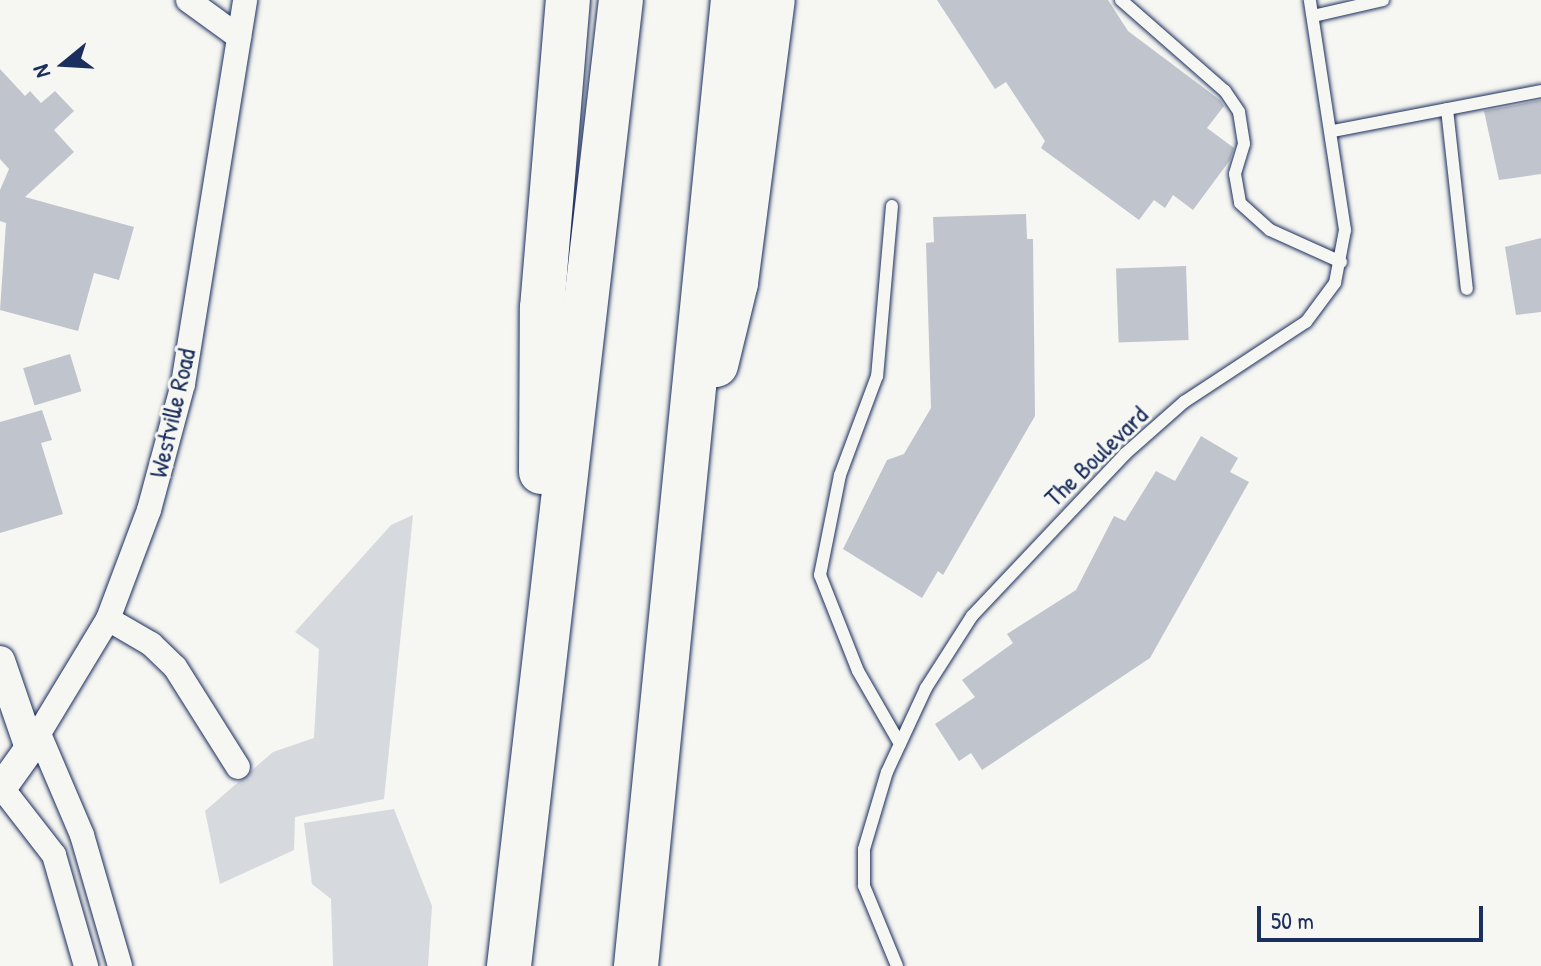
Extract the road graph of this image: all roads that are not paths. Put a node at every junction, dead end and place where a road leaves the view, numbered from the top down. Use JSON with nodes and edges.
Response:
{"nodes":[{"id":1,"x":188,"y":0,"type":"edge"},
{"id":2,"x":245,"y":0,"type":"edge"},
{"id":3,"x":568,"y":0,"type":"edge"},
{"id":4,"x":621,"y":0,"type":"edge"},
{"id":5,"x":733,"y":0,"type":"edge"},
{"id":6,"x":773,"y":0,"type":"edge"},
{"id":7,"x":1121,"y":0,"type":"edge"},
{"id":8,"x":1310,"y":0,"type":"edge"},
{"id":9,"x":1383,"y":0,"type":"edge"},
{"id":10,"x":1313,"y":16,"type":"junction"},
{"id":11,"x":239,"y":37,"type":"junction"},
{"id":12,"x":1541,"y":91,"type":"edge"},
{"id":13,"x":1447,"y":109,"type":"junction"},
{"id":14,"x":1333,"y":131,"type":"junction"},
{"id":15,"x":892,"y":206,"type":"dead end"},
{"id":16,"x":1341,"y":262,"type":"junction"},
{"id":17,"x":1467,"y":289,"type":"dead end"},
{"id":18,"x":677,"y":520,"type":"junction"},
{"id":19,"x":108,"y":619,"type":"junction"},
{"id":20,"x":544,"y":646,"type":"junction"},
{"id":21,"x":0,"y":661,"type":"edge"},
{"id":22,"x":35,"y":741,"type":"junction"},
{"id":23,"x":900,"y":744,"type":"junction"},
{"id":24,"x":238,"y":767,"type":"dead end"},
{"id":25,"x":1,"y":789,"type":"edge"},
{"id":26,"x":86,"y":966,"type":"edge"},
{"id":27,"x":120,"y":966,"type":"edge"},
{"id":28,"x":509,"y":966,"type":"edge"},
{"id":29,"x":636,"y":966,"type":"edge"},
{"id":30,"x":897,"y":966,"type":"edge"}],
"edges":[{"from":1,"to":11,"type":"street"},
{"from":2,"to":11,"type":"street","name":"Westville Road"},
{"from":3,"to":20,"type":"highway"},
{"from":4,"to":20,"type":"highway"},
{"from":5,"to":18,"type":"highway"},
{"from":6,"to":18,"type":"highway"},
{"from":7,"to":16,"type":"lane"},
{"from":8,"to":10,"type":"lane","name":"The Boulevard"},
{"from":9,"to":10,"type":"lane"},
{"from":10,"to":14,"type":"lane","name":"The Boulevard"},
{"from":11,"to":19,"type":"street","name":"Westville Road"},
{"from":12,"to":13,"type":"lane"},
{"from":13,"to":14,"type":"lane"},
{"from":13,"to":17,"type":"lane"},
{"from":14,"to":16,"type":"lane","name":"The Boulevard"},
{"from":15,"to":23,"type":"lane"},
{"from":16,"to":23,"type":"lane","name":"The Boulevard"},
{"from":18,"to":29,"type":"highway"},
{"from":19,"to":22,"type":"street","name":"Westville Road"},
{"from":19,"to":24,"type":"street"},
{"from":20,"to":28,"type":"highway"},
{"from":21,"to":22,"type":"street"},
{"from":22,"to":25,"type":"street","name":"Westville Road"},
{"from":22,"to":27,"type":"street"},
{"from":23,"to":30,"type":"lane","name":"The Boulevard"},
{"from":25,"to":26,"type":"street"}]}
